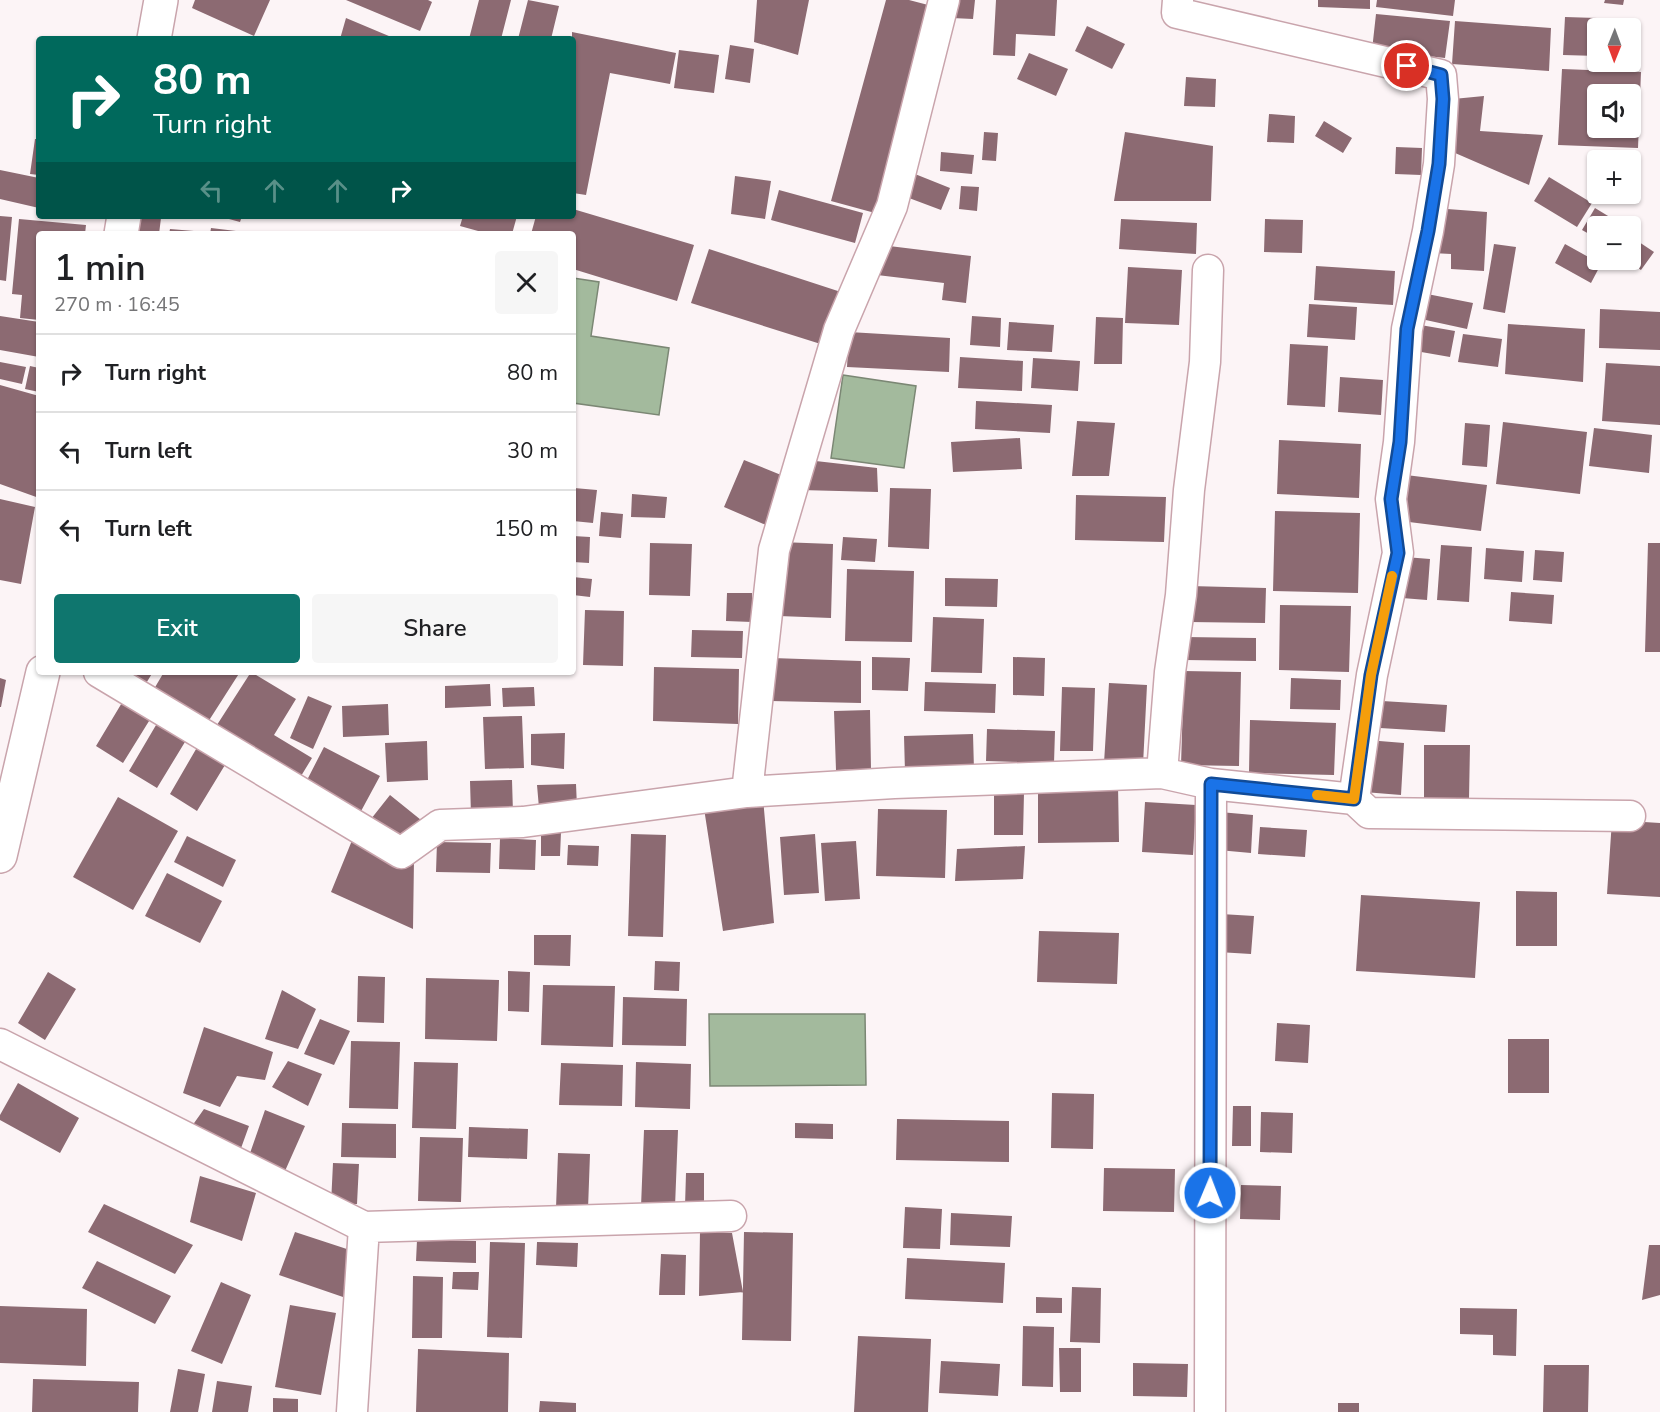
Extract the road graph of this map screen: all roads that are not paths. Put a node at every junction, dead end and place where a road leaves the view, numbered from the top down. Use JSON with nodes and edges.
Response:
{"nodes":[{"id":1,"x":161,"y":0,"type":"edge"},
{"id":2,"x":944,"y":0,"type":"edge"},
{"id":3,"x":1178,"y":0,"type":"edge"},
{"id":4,"x":155,"y":36,"type":"edge"},
{"id":5,"x":1208,"y":270,"type":"dead end"},
{"id":6,"x":42,"y":675,"type":"edge"},
{"id":7,"x":104,"y":675,"type":"edge"},
{"id":8,"x":1162,"y":773,"type":"junction"},
{"id":9,"x":1211,"y":784,"type":"junction"},
{"id":10,"x":747,"y":792,"type":"junction"},
{"id":11,"x":1354,"y":799,"type":"junction"},
{"id":12,"x":1630,"y":816,"type":"dead end"},
{"id":13,"x":0,"y":856,"type":"edge"},
{"id":14,"x":0,"y":1044,"type":"edge"},
{"id":15,"x":731,"y":1216,"type":"dead end"},
{"id":16,"x":364,"y":1227,"type":"junction"},
{"id":17,"x":352,"y":1412,"type":"edge"},
{"id":18,"x":1210,"y":1412,"type":"edge"}],
"edges":[{"from":1,"to":4,"type":"main road"},
{"from":2,"to":10,"type":"street"},
{"from":3,"to":11,"type":"street"},
{"from":5,"to":8,"type":"street"},
{"from":6,"to":13,"type":"main road"},
{"from":7,"to":10,"type":"street"},
{"from":8,"to":9,"type":"street"},
{"from":8,"to":10,"type":"street"},
{"from":9,"to":11,"type":"street"},
{"from":9,"to":18,"type":"street"},
{"from":11,"to":12,"type":"street"},
{"from":14,"to":16,"type":"street"},
{"from":15,"to":16,"type":"street"},
{"from":16,"to":17,"type":"street"}]}
